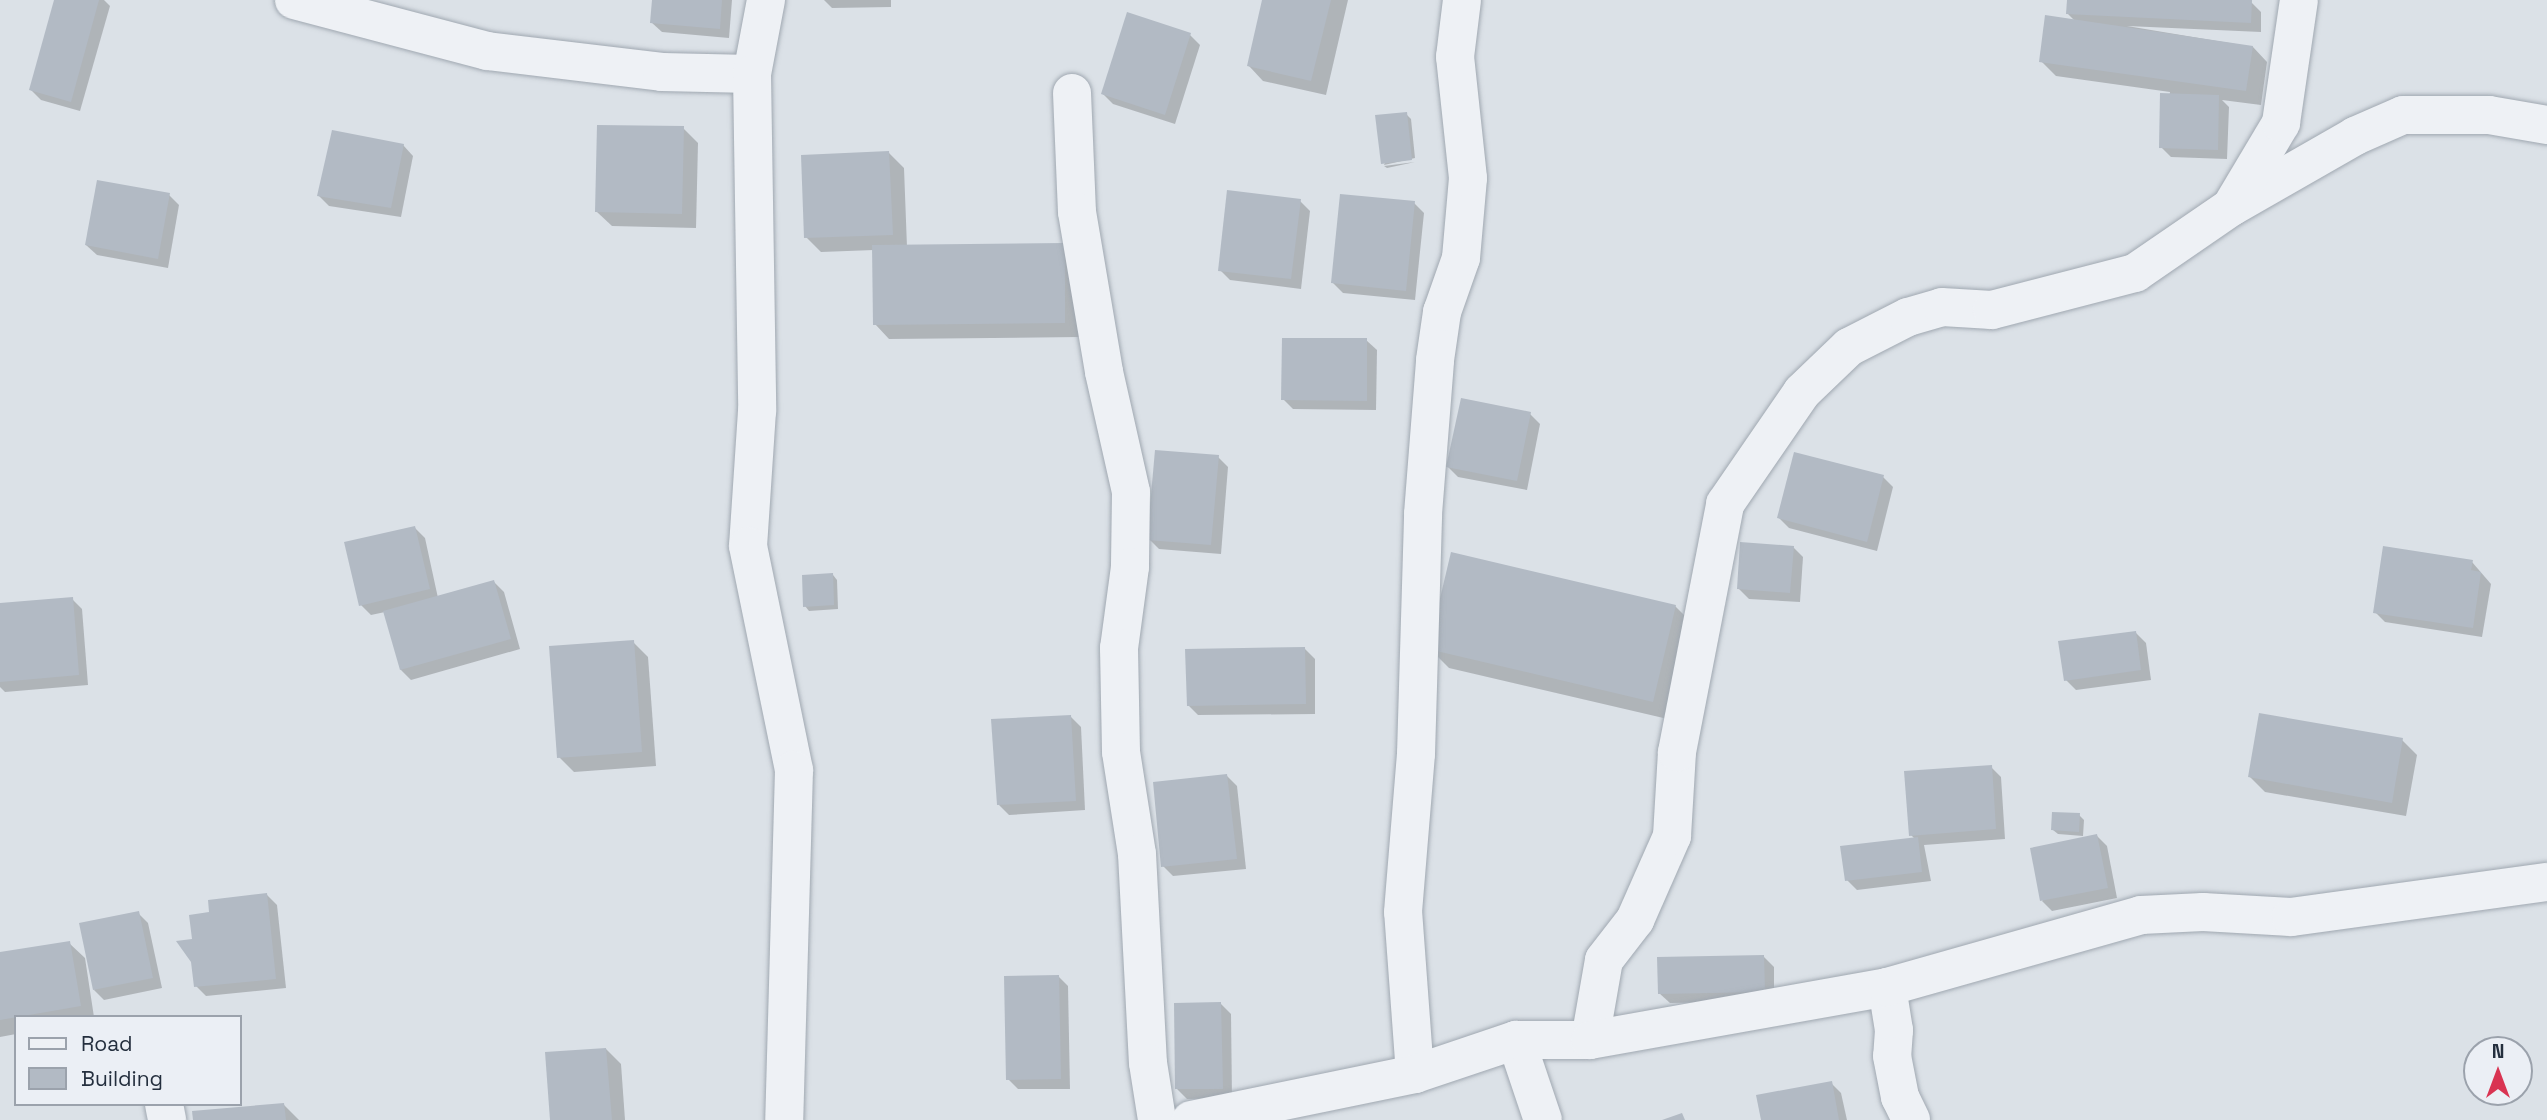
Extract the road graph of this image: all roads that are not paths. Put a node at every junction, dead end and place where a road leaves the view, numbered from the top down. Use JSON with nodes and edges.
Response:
{"nodes":[{"id":1,"x":294,"y":0,"type":"edge"},
{"id":2,"x":766,"y":0,"type":"edge"},
{"id":3,"x":1462,"y":0,"type":"edge"},
{"id":4,"x":2299,"y":0,"type":"edge"},
{"id":5,"x":752,"y":74,"type":"junction"},
{"id":6,"x":1072,"y":93,"type":"dead end"},
{"id":7,"x":2547,"y":125,"type":"edge"},
{"id":8,"x":2231,"y":207,"type":"junction"},
{"id":9,"x":2547,"y":883,"type":"edge"},
{"id":10,"x":1887,"y":987,"type":"junction"},
{"id":11,"x":1516,"y":1040,"type":"junction"},
{"id":12,"x":1590,"y":1040,"type":"junction"},
{"id":13,"x":1415,"y":1074,"type":"junction"},
{"id":14,"x":784,"y":1120,"type":"edge"},
{"id":15,"x":1157,"y":1120,"type":"edge"},
{"id":16,"x":1191,"y":1120,"type":"edge"},
{"id":17,"x":1544,"y":1120,"type":"edge"},
{"id":18,"x":1911,"y":1120,"type":"edge"}],
"edges":[{"from":1,"to":5,"type":"street"},
{"from":2,"to":5,"type":"street"},
{"from":3,"to":13,"type":"street"},
{"from":4,"to":8,"type":"street"},
{"from":5,"to":14,"type":"street"},
{"from":6,"to":15,"type":"street"},
{"from":7,"to":8,"type":"street"},
{"from":8,"to":12,"type":"street"},
{"from":9,"to":10,"type":"street"},
{"from":10,"to":12,"type":"street"},
{"from":10,"to":18,"type":"street"},
{"from":11,"to":12,"type":"street"},
{"from":11,"to":13,"type":"street"},
{"from":11,"to":17,"type":"street"},
{"from":13,"to":16,"type":"street"}]}
